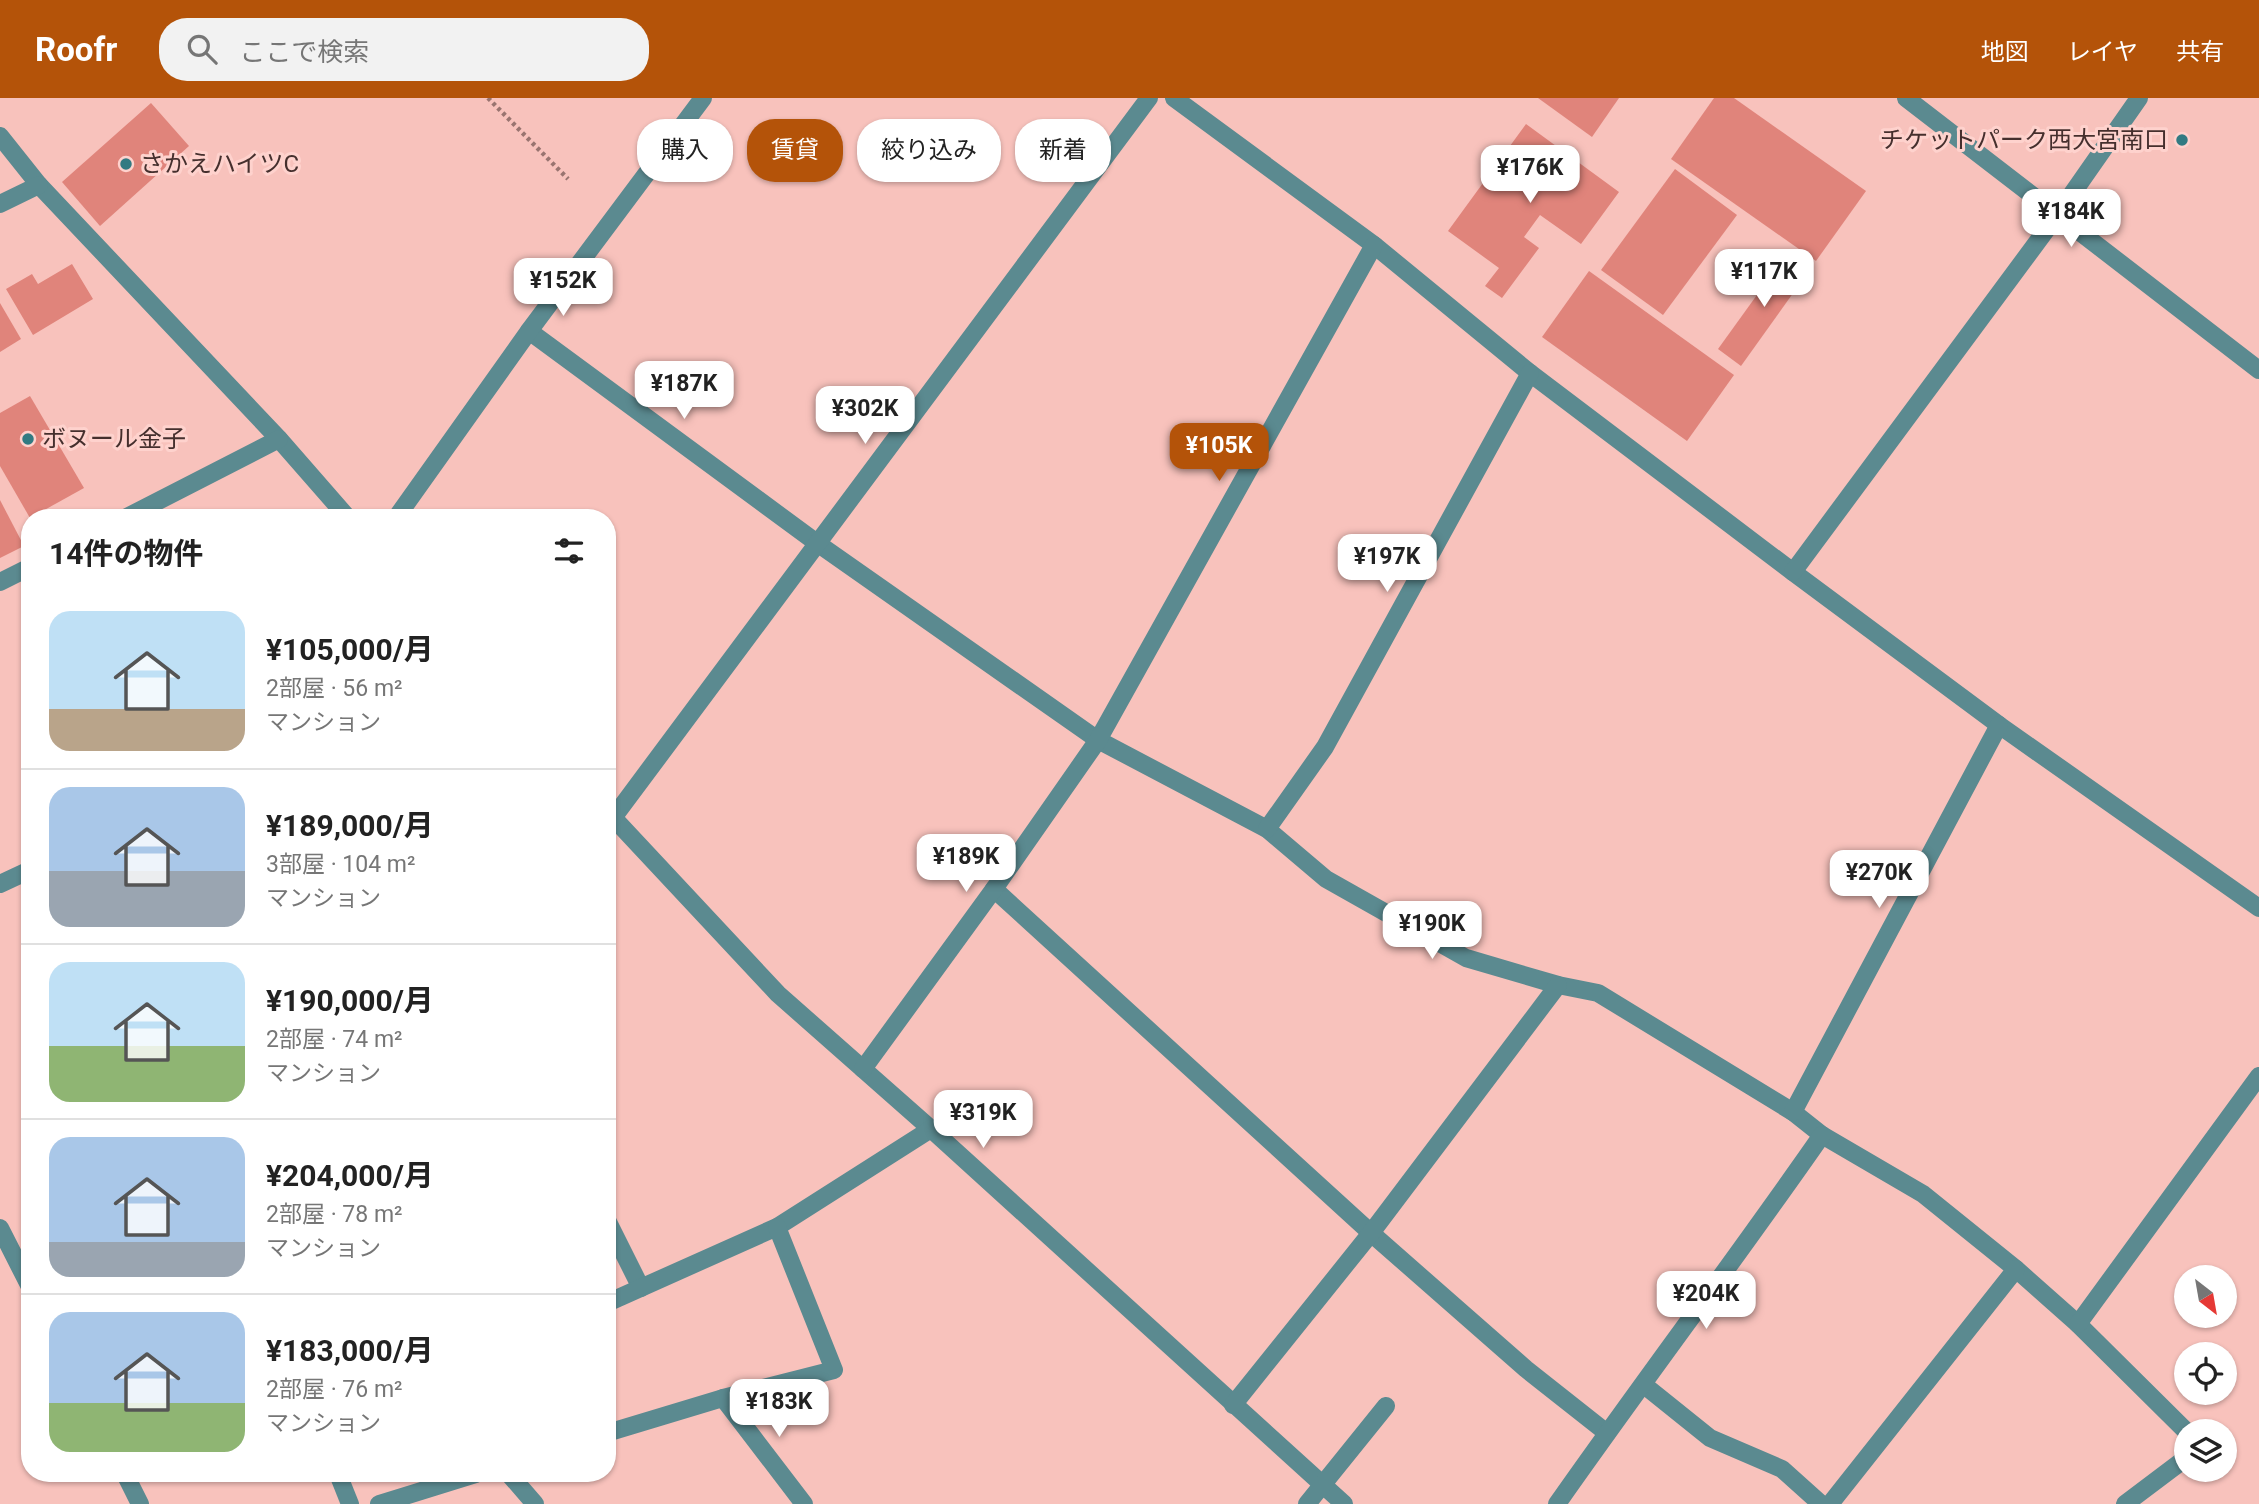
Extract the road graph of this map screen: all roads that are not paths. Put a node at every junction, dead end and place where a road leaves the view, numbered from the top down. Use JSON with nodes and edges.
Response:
{"nodes":[{"id":1,"x":703,"y":98,"type":"edge"},
{"id":2,"x":1149,"y":98,"type":"edge"},
{"id":3,"x":1174,"y":98,"type":"edge"},
{"id":4,"x":1906,"y":98,"type":"edge"},
{"id":5,"x":2139,"y":98,"type":"edge"},
{"id":6,"x":0,"y":136,"type":"edge"},
{"id":7,"x":39,"y":185,"type":"junction"},
{"id":8,"x":0,"y":204,"type":"edge"},
{"id":9,"x":2058,"y":214,"type":"junction"},
{"id":10,"x":1374,"y":245,"type":"junction"},
{"id":11,"x":529,"y":331,"type":"junction"},
{"id":12,"x":2259,"y":370,"type":"edge"},
{"id":13,"x":1530,"y":373,"type":"junction"},
{"id":14,"x":279,"y":439,"type":"junction"},
{"id":15,"x":143,"y":509,"type":"edge"},
{"id":16,"x":340,"y":509,"type":"edge"},
{"id":17,"x":402,"y":509,"type":"edge"},
{"id":18,"x":817,"y":542,"type":"junction"},
{"id":19,"x":21,"y":572,"type":"edge"},
{"id":20,"x":1793,"y":572,"type":"junction"},
{"id":21,"x":0,"y":582,"type":"edge"},
{"id":22,"x":1999,"y":725,"type":"junction"},
{"id":23,"x":1098,"y":740,"type":"junction"},
{"id":24,"x":616,"y":806,"type":"edge"},
{"id":25,"x":616,"y":820,"type":"edge"},
{"id":26,"x":1267,"y":829,"type":"junction"},
{"id":27,"x":21,"y":874,"type":"edge"},
{"id":28,"x":0,"y":884,"type":"edge"},
{"id":29,"x":994,"y":889,"type":"junction"},
{"id":30,"x":2259,"y":908,"type":"edge"},
{"id":31,"x":1558,"y":985,"type":"junction"},
{"id":32,"x":863,"y":1069,"type":"junction"},
{"id":33,"x":2259,"y":1076,"type":"edge"},
{"id":34,"x":1793,"y":1112,"type":"junction"},
{"id":35,"x":931,"y":1129,"type":"junction"},
{"id":36,"x":1822,"y":1135,"type":"junction"},
{"id":37,"x":777,"y":1227,"type":"junction"},
{"id":38,"x":0,"y":1228,"type":"edge"},
{"id":39,"x":1371,"y":1233,"type":"junction"},
{"id":40,"x":616,"y":1238,"type":"edge"},
{"id":41,"x":21,"y":1269,"type":"edge"},
{"id":42,"x":2016,"y":1269,"type":"junction"},
{"id":43,"x":641,"y":1288,"type":"junction"},
{"id":44,"x":616,"y":1299,"type":"edge"},
{"id":45,"x":2078,"y":1324,"type":"junction"},
{"id":46,"x":1644,"y":1385,"type":"junction"},
{"id":47,"x":723,"y":1398,"type":"junction"},
{"id":48,"x":1233,"y":1405,"type":"junction"},
{"id":49,"x":1386,"y":1406,"type":"dead end"},
{"id":50,"x":2174,"y":1419,"type":"edge"},
{"id":51,"x":616,"y":1430,"type":"edge"},
{"id":52,"x":1607,"y":1433,"type":"junction"},
{"id":53,"x":2174,"y":1467,"type":"edge"},
{"id":54,"x":129,"y":1482,"type":"edge"},
{"id":55,"x":341,"y":1482,"type":"edge"},
{"id":56,"x":450,"y":1482,"type":"edge"},
{"id":57,"x":516,"y":1482,"type":"edge"},
{"id":58,"x":1322,"y":1486,"type":"junction"},
{"id":59,"x":140,"y":1504,"type":"edge"},
{"id":60,"x":350,"y":1504,"type":"edge"},
{"id":61,"x":379,"y":1504,"type":"edge"},
{"id":62,"x":535,"y":1504,"type":"edge"},
{"id":63,"x":804,"y":1504,"type":"edge"},
{"id":64,"x":1307,"y":1504,"type":"edge"},
{"id":65,"x":1344,"y":1504,"type":"edge"},
{"id":66,"x":1557,"y":1504,"type":"edge"},
{"id":67,"x":1821,"y":1504,"type":"edge"},
{"id":68,"x":1830,"y":1504,"type":"edge"},
{"id":69,"x":2125,"y":1504,"type":"edge"}],
"edges":[{"from":1,"to":11,"type":"street"},
{"from":2,"to":18,"type":"street"},
{"from":3,"to":10,"type":"street"},
{"from":4,"to":9,"type":"street"},
{"from":5,"to":9,"type":"street"},
{"from":6,"to":7,"type":"street"},
{"from":7,"to":8,"type":"street"},
{"from":7,"to":14,"type":"street"},
{"from":9,"to":12,"type":"street"},
{"from":9,"to":20,"type":"street"},
{"from":10,"to":13,"type":"street"},
{"from":10,"to":23,"type":"street"},
{"from":11,"to":17,"type":"street"},
{"from":11,"to":18,"type":"street"},
{"from":13,"to":20,"type":"street"},
{"from":13,"to":26,"type":"street"},
{"from":14,"to":15,"type":"street"},
{"from":14,"to":16,"type":"street"},
{"from":18,"to":23,"type":"street"},
{"from":18,"to":24,"type":"street"},
{"from":19,"to":21,"type":"street"},
{"from":20,"to":22,"type":"street"},
{"from":22,"to":30,"type":"street"},
{"from":22,"to":34,"type":"street"},
{"from":23,"to":26,"type":"street"},
{"from":23,"to":29,"type":"street"},
{"from":25,"to":32,"type":"street"},
{"from":26,"to":31,"type":"street"},
{"from":27,"to":28,"type":"street"},
{"from":29,"to":32,"type":"street"},
{"from":29,"to":39,"type":"street"},
{"from":31,"to":34,"type":"street"},
{"from":31,"to":39,"type":"street"},
{"from":32,"to":35,"type":"street"},
{"from":33,"to":45,"type":"street"},
{"from":34,"to":36,"type":"street"},
{"from":35,"to":37,"type":"street"},
{"from":35,"to":48,"type":"street"},
{"from":36,"to":42,"type":"street"},
{"from":36,"to":46,"type":"street"},
{"from":37,"to":43,"type":"street"},
{"from":37,"to":47,"type":"street"},
{"from":38,"to":41,"type":"street"},
{"from":39,"to":48,"type":"street"},
{"from":39,"to":52,"type":"street"},
{"from":40,"to":43,"type":"street"},
{"from":42,"to":45,"type":"street"},
{"from":42,"to":68,"type":"street"},
{"from":43,"to":44,"type":"street"},
{"from":45,"to":50,"type":"street"},
{"from":46,"to":52,"type":"street"},
{"from":46,"to":67,"type":"street"},
{"from":47,"to":51,"type":"street"},
{"from":47,"to":63,"type":"street"},
{"from":48,"to":58,"type":"street"},
{"from":49,"to":58,"type":"street"},
{"from":52,"to":66,"type":"street"},
{"from":53,"to":69,"type":"street"},
{"from":54,"to":59,"type":"street"},
{"from":55,"to":60,"type":"street"},
{"from":56,"to":61,"type":"street"},
{"from":57,"to":62,"type":"street"},
{"from":58,"to":64,"type":"street"},
{"from":58,"to":65,"type":"street"}]}
